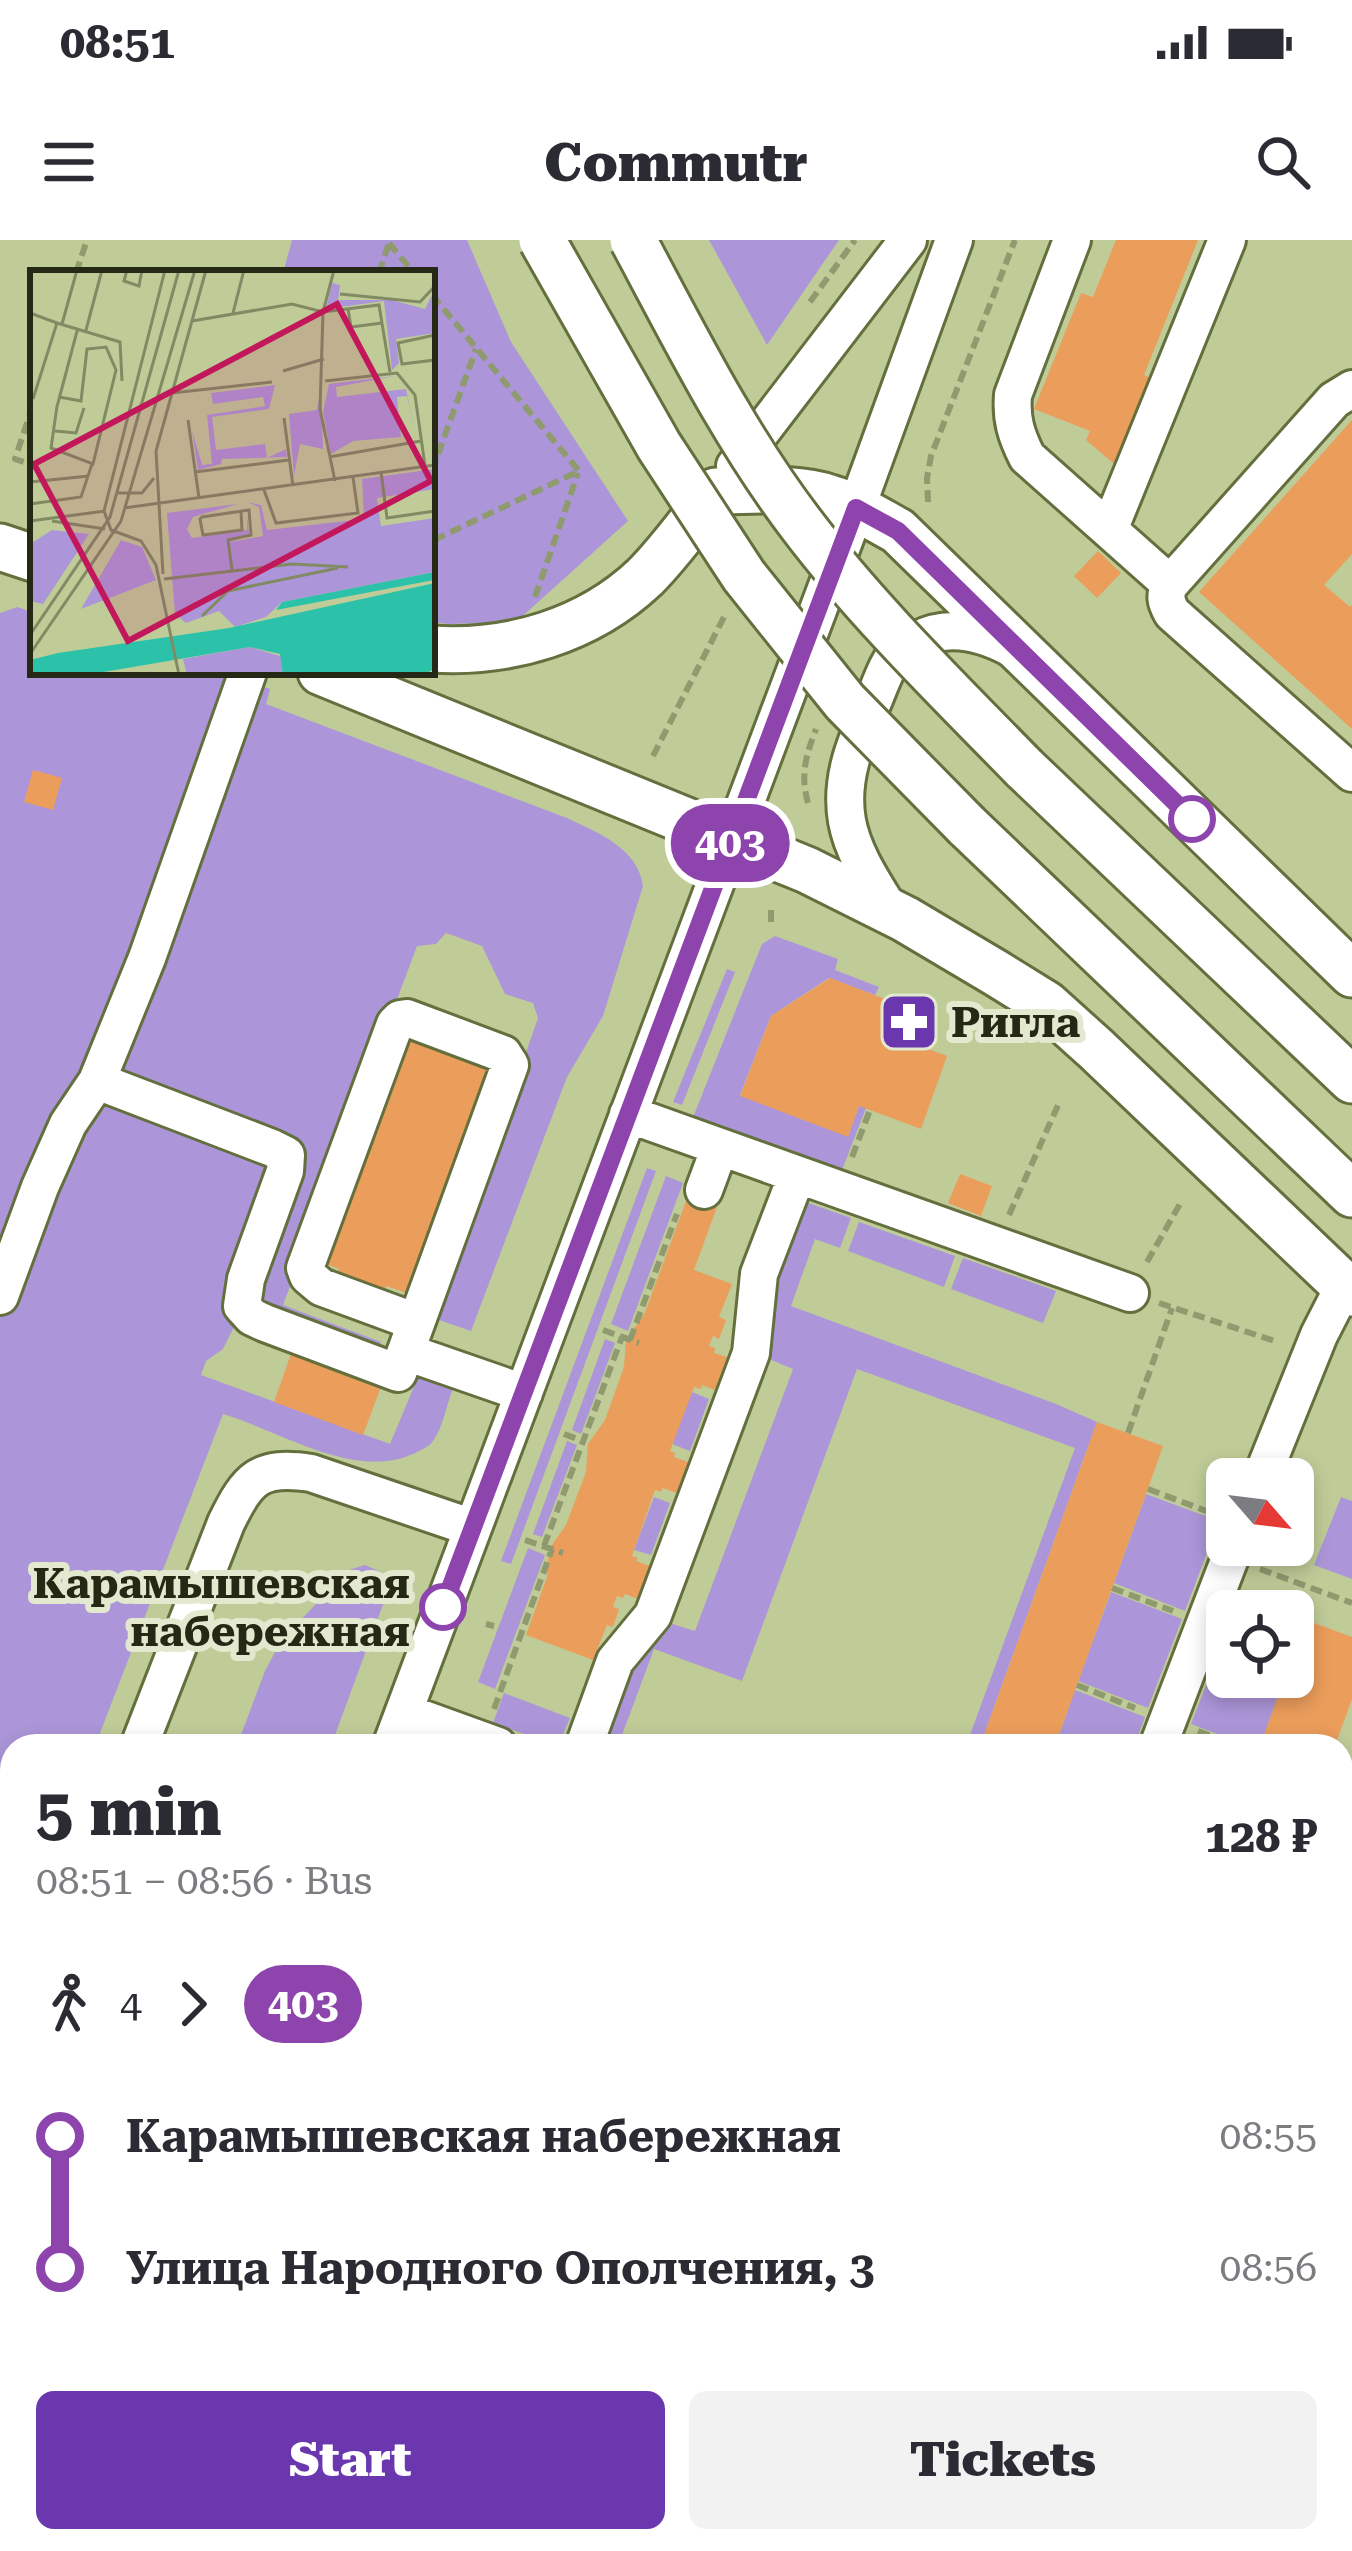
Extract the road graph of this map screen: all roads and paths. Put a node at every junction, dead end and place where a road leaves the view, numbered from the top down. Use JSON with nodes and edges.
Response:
{"nodes":[{"id":1,"x":87,"y":240,"type":"edge"},
{"id":2,"x":542,"y":240,"type":"edge"},
{"id":3,"x":633,"y":240,"type":"edge"},
{"id":4,"x":908,"y":240,"type":"edge"},
{"id":5,"x":954,"y":240,"type":"edge"},
{"id":6,"x":1015,"y":240,"type":"edge"},
{"id":7,"x":1072,"y":240,"type":"edge"},
{"id":8,"x":1227,"y":240,"type":"edge"},
{"id":9,"x":390,"y":241,"type":"edge"},
{"id":10,"x":77,"y":270,"type":"edge"},
{"id":11,"x":380,"y":270,"type":"edge"},
{"id":12,"x":412,"y":270,"type":"edge"},
{"id":13,"x":435,"y":299,"type":"edge"},
{"id":14,"x":476,"y":349,"type":"junction"},
{"id":15,"x":1352,"y":388,"type":"edge"},
{"id":16,"x":30,"y":414,"type":"edge"},
{"id":17,"x":435,"y":463,"type":"edge"},
{"id":18,"x":30,"y":464,"type":"edge"},
{"id":19,"x":579,"y":471,"type":"junction"},
{"id":20,"x":927,"y":478,"type":"dead end"},
{"id":21,"x":716,"y":491,"type":"junction"},
{"id":22,"x":856,"y":508,"type":"junction"},
{"id":23,"x":1108,"y":530,"type":"junction"},
{"id":24,"x":435,"y":542,"type":"edge"},
{"id":25,"x":1170,"y":584,"type":"junction"},
{"id":26,"x":534,"y":601,"type":"dead end"},
{"id":27,"x":727,"y":611,"type":"dead end"},
{"id":28,"x":435,"y":649,"type":"edge"},
{"id":29,"x":1022,"y":654,"type":"junction"},
{"id":30,"x":247,"y":675,"type":"edge"},
{"id":31,"x":328,"y":675,"type":"edge"},
{"id":32,"x":652,"y":756,"type":"dead end"},
{"id":33,"x":1352,"y":773,"type":"edge"},
{"id":34,"x":732,"y":837,"type":"junction"},
{"id":35,"x":770,"y":910,"type":"dead end"},
{"id":36,"x":891,"y":912,"type":"junction"},
{"id":37,"x":771,"y":922,"type":"dead end"},
{"id":38,"x":1352,"y":974,"type":"edge"},
{"id":39,"x":1352,"y":1080,"type":"edge"},
{"id":40,"x":97,"y":1081,"type":"junction"},
{"id":41,"x":1058,"y":1103,"type":"dead end"},
{"id":42,"x":870,"y":1110,"type":"dead end"},
{"id":43,"x":628,"y":1114,"type":"junction"},
{"id":44,"x":720,"y":1147,"type":"junction"},
{"id":45,"x":796,"y":1174,"type":"junction"},
{"id":46,"x":840,"y":1190,"type":"junction"},
{"id":47,"x":694,"y":1193,"type":"joint"},
{"id":48,"x":1352,"y":1194,"type":"edge"},
{"id":49,"x":1180,"y":1204,"type":"dead end"},
{"id":50,"x":996,"y":1246,"type":"junction"},
{"id":51,"x":1348,"y":1289,"type":"edge"},
{"id":52,"x":1130,"y":1294,"type":"junction"},
{"id":53,"x":0,"y":1296,"type":"edge"},
{"id":54,"x":1172,"y":1308,"type":"junction"},
{"id":55,"x":603,"y":1330,"type":"dead end"},
{"id":56,"x":411,"y":1337,"type":"junction"},
{"id":57,"x":626,"y":1338,"type":"junction"},
{"id":58,"x":639,"y":1343,"type":"dead end"},
{"id":59,"x":1292,"y":1347,"type":"dead end"},
{"id":60,"x":524,"y":1393,"type":"junction"},
{"id":61,"x":1128,"y":1433,"type":"dead end"},
{"id":62,"x":564,"y":1434,"type":"dead end"},
{"id":63,"x":583,"y":1441,"type":"junction"},
{"id":64,"x":1269,"y":1458,"type":"edge"},
{"id":65,"x":1148,"y":1489,"type":"dead end"},
{"id":66,"x":1206,"y":1511,"type":"edge"},
{"id":67,"x":473,"y":1528,"type":"junction"},
{"id":68,"x":525,"y":1540,"type":"dead end"},
{"id":69,"x":548,"y":1548,"type":"junction"},
{"id":70,"x":563,"y":1553,"type":"dead end"},
{"id":71,"x":1237,"y":1566,"type":"edge"},
{"id":72,"x":1267,"y":1566,"type":"edge"},
{"id":73,"x":1352,"y":1603,"type":"edge"},
{"id":74,"x":398,"y":1729,"type":"edge"},
{"id":75,"x":144,"y":1734,"type":"edge"},
{"id":76,"x":466,"y":1734,"type":"edge"},
{"id":77,"x":494,"y":1734,"type":"edge"},
{"id":78,"x":588,"y":1734,"type":"edge"},
{"id":79,"x":1163,"y":1734,"type":"edge"}],
"edges":[{"from":1,"to":10,"type":"path"},
{"from":2,"to":48,"type":"main road","bridge":true},
{"from":3,"to":39,"type":"main road","bridge":true},
{"from":4,"to":21,"type":"street"},
{"from":5,"to":22,"type":"street"},
{"from":6,"to":20,"type":"path"},
{"from":7,"to":23,"type":"street"},
{"from":8,"to":23,"type":"street"},
{"from":9,"to":11,"type":"path"},
{"from":9,"to":12,"type":"path"},
{"from":13,"to":14,"type":"path"},
{"from":14,"to":17,"type":"path"},
{"from":14,"to":19,"type":"path"},
{"from":15,"to":25,"type":"street"},
{"from":16,"to":18,"type":"path"},
{"from":19,"to":24,"type":"path"},
{"from":19,"to":26,"type":"path"},
{"from":21,"to":22,"type":"main road"},
{"from":21,"to":28,"type":"main road"},
{"from":22,"to":29,"type":"main road"},
{"from":22,"to":34,"type":"street"},
{"from":23,"to":25,"type":"street"},
{"from":25,"to":33,"type":"street"},
{"from":27,"to":32,"type":"path"},
{"from":29,"to":36,"type":"street"},
{"from":29,"to":38,"type":"main road"},
{"from":30,"to":40,"type":"street"},
{"from":31,"to":34,"type":"main road"},
{"from":34,"to":36,"type":"main road"},
{"from":34,"to":43,"type":"street"},
{"from":35,"to":37,"type":"path"},
{"from":36,"to":51,"type":"main road"},
{"from":40,"to":53,"type":"street"},
{"from":40,"to":56,"type":"street"},
{"from":41,"to":50,"type":"path"},
{"from":42,"to":46,"type":"path"},
{"from":43,"to":44,"type":"street"},
{"from":43,"to":60,"type":"street"},
{"from":44,"to":45,"type":"street"},
{"from":44,"to":47,"type":"street"},
{"from":45,"to":46,"type":"street"},
{"from":45,"to":78,"type":"street"},
{"from":46,"to":50,"type":"street"},
{"from":47,"to":57,"type":"path"},
{"from":49,"to":52,"type":"path"},
{"from":50,"to":52,"type":"street"},
{"from":51,"to":64,"type":"street"},
{"from":52,"to":54,"type":"path"},
{"from":54,"to":59,"type":"path"},
{"from":54,"to":61,"type":"path"},
{"from":55,"to":57,"type":"path"},
{"from":56,"to":56,"type":"street"},
{"from":56,"to":60,"type":"street"},
{"from":57,"to":58,"type":"path"},
{"from":57,"to":63,"type":"path"},
{"from":60,"to":67,"type":"street"},
{"from":62,"to":63,"type":"path"},
{"from":63,"to":69,"type":"path"},
{"from":65,"to":66,"type":"path"},
{"from":67,"to":74,"type":"street"},
{"from":67,"to":75,"type":"street"},
{"from":68,"to":69,"type":"path"},
{"from":69,"to":70,"type":"path"},
{"from":69,"to":77,"type":"path"},
{"from":71,"to":79,"type":"street"},
{"from":72,"to":73,"type":"path"},
{"from":74,"to":76,"type":"street"}]}
